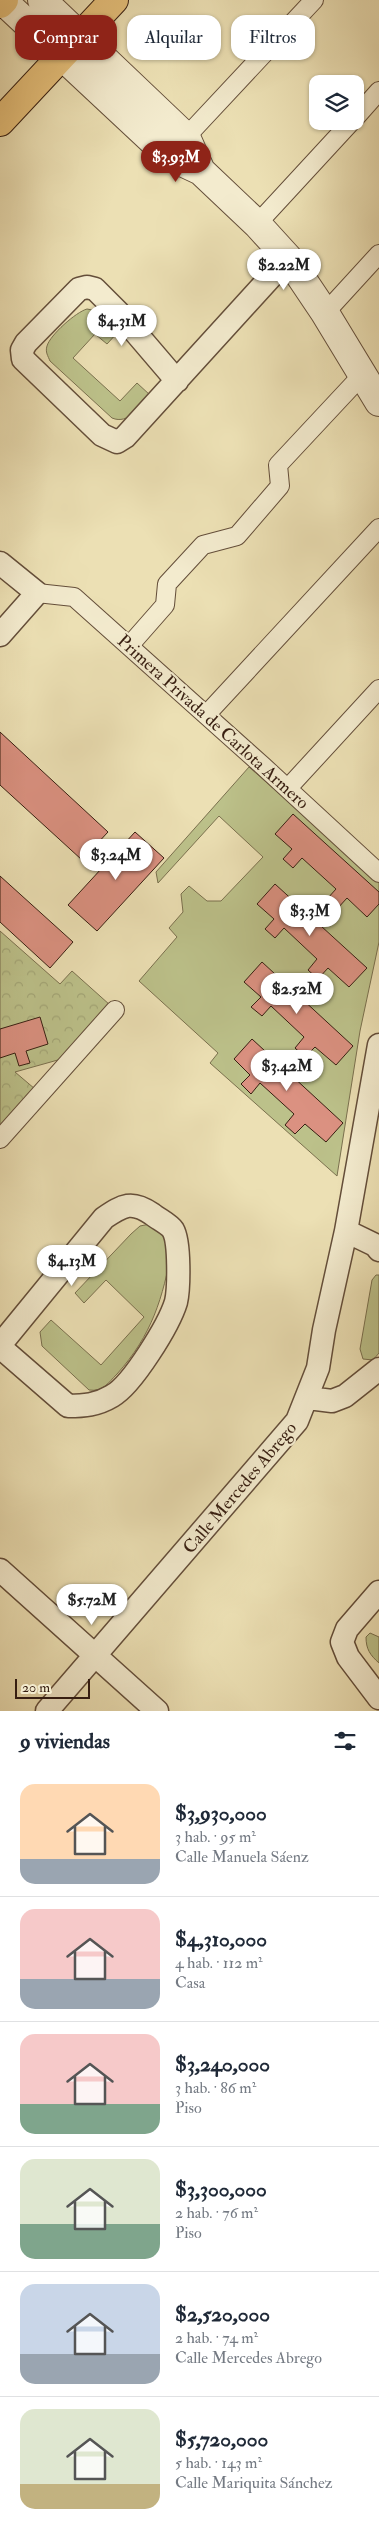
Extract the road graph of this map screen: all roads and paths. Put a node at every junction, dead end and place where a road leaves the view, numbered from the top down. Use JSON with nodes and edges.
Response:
{"nodes":[{"id":1,"x":42,"y":0,"type":"edge"},
{"id":2,"x":114,"y":0,"type":"edge"},
{"id":3,"x":314,"y":0,"type":"edge"},
{"id":4,"x":2,"y":1,"type":"edge"},
{"id":5,"x":23,"y":15,"type":"edge"},
{"id":6,"x":51,"y":15,"type":"edge"},
{"id":7,"x":100,"y":15,"type":"edge"},
{"id":8,"x":59,"y":60,"type":"edge"},
{"id":9,"x":85,"y":60,"type":"edge"},
{"id":10,"x":379,"y":91,"type":"edge"},
{"id":11,"x":364,"y":108,"type":"edge"},
{"id":12,"x":0,"y":122,"type":"edge"},
{"id":13,"x":344,"y":130,"type":"edge"},
{"id":14,"x":178,"y":146,"type":"junction"},
{"id":15,"x":257,"y":224,"type":"junction"},
{"id":16,"x":379,"y":254,"type":"edge"},
{"id":17,"x":288,"y":258,"type":"junction"},
{"id":18,"x":325,"y":313,"type":"junction"},
{"id":19,"x":363,"y":374,"type":"junction"},
{"id":20,"x":177,"y":381,"type":"junction"},
{"id":21,"x":379,"y":402,"type":"edge"},
{"id":22,"x":379,"y":528,"type":"edge"},
{"id":23,"x":0,"y":563,"type":"edge"},
{"id":24,"x":37,"y":593,"type":"junction"},
{"id":25,"x":0,"y":635,"type":"edge"},
{"id":26,"x":129,"y":646,"type":"junction"},
{"id":27,"x":379,"y":689,"type":"edge"},
{"id":28,"x":206,"y":714,"type":"junction"},
{"id":29,"x":288,"y":788,"type":"junction"},
{"id":30,"x":379,"y":873,"type":"edge"},
{"id":31,"x":115,"y":1010,"type":"dead end"},
{"id":32,"x":379,"y":1045,"type":"edge"},
{"id":33,"x":0,"y":1139,"type":"edge"},
{"id":34,"x":346,"y":1231,"type":"junction"},
{"id":35,"x":379,"y":1250,"type":"edge"},
{"id":36,"x":0,"y":1346,"type":"edge"},
{"id":37,"x":379,"y":1369,"type":"edge"},
{"id":38,"x":308,"y":1398,"type":"junction"},
{"id":39,"x":0,"y":1570,"type":"edge"},
{"id":40,"x":379,"y":1592,"type":"edge"},
{"id":41,"x":97,"y":1656,"type":"junction"},
{"id":42,"x":379,"y":1698,"type":"edge"},
{"id":43,"x":47,"y":1711,"type":"edge"},
{"id":44,"x":156,"y":1711,"type":"edge"}],
"edges":[{"from":1,"to":6,"type":"street"},
{"from":2,"to":7,"type":"main road"},
{"from":3,"to":14,"type":"street"},
{"from":4,"to":5,"type":"street"},
{"from":8,"to":12,"type":"main road"},
{"from":9,"to":14,"type":"street"},
{"from":10,"to":11,"type":"street"},
{"from":13,"to":15,"type":"street"},
{"from":14,"to":15,"type":"street"},
{"from":15,"to":17,"type":"street"},
{"from":16,"to":18,"type":"street"},
{"from":17,"to":18,"type":"street"},
{"from":17,"to":20,"type":"street"},
{"from":18,"to":19,"type":"street"},
{"from":19,"to":21,"type":"street"},
{"from":19,"to":26,"type":"street"},
{"from":20,"to":20,"type":"street"},
{"from":22,"to":28,"type":"street"},
{"from":23,"to":24,"type":"street"},
{"from":24,"to":25,"type":"street"},
{"from":24,"to":26,"type":"street","name":"Primera Privada de Carlota Armero"},
{"from":26,"to":28,"type":"street","name":"Primera Privada de Carlota Armero"},
{"from":27,"to":29,"type":"street"},
{"from":28,"to":29,"type":"street","name":"Primera Privada de Carlota Armero"},
{"from":29,"to":30,"type":"street","name":"Primera Privada de Carlota Armero"},
{"from":31,"to":33,"type":"street"},
{"from":32,"to":34,"type":"street","name":"Calle Mercedes Abrego"},
{"from":34,"to":35,"type":"street"},
{"from":34,"to":38,"type":"street","name":"Calle Mercedes Abrego"},
{"from":36,"to":36,"type":"street"},
{"from":37,"to":38,"type":"street"},
{"from":38,"to":41,"type":"street","name":"Calle Mercedes Abrego"},
{"from":39,"to":41,"type":"street"},
{"from":40,"to":42,"type":"street"},
{"from":41,"to":43,"type":"street","name":"Calle Mercedes Abrego"},
{"from":41,"to":44,"type":"street"}]}
